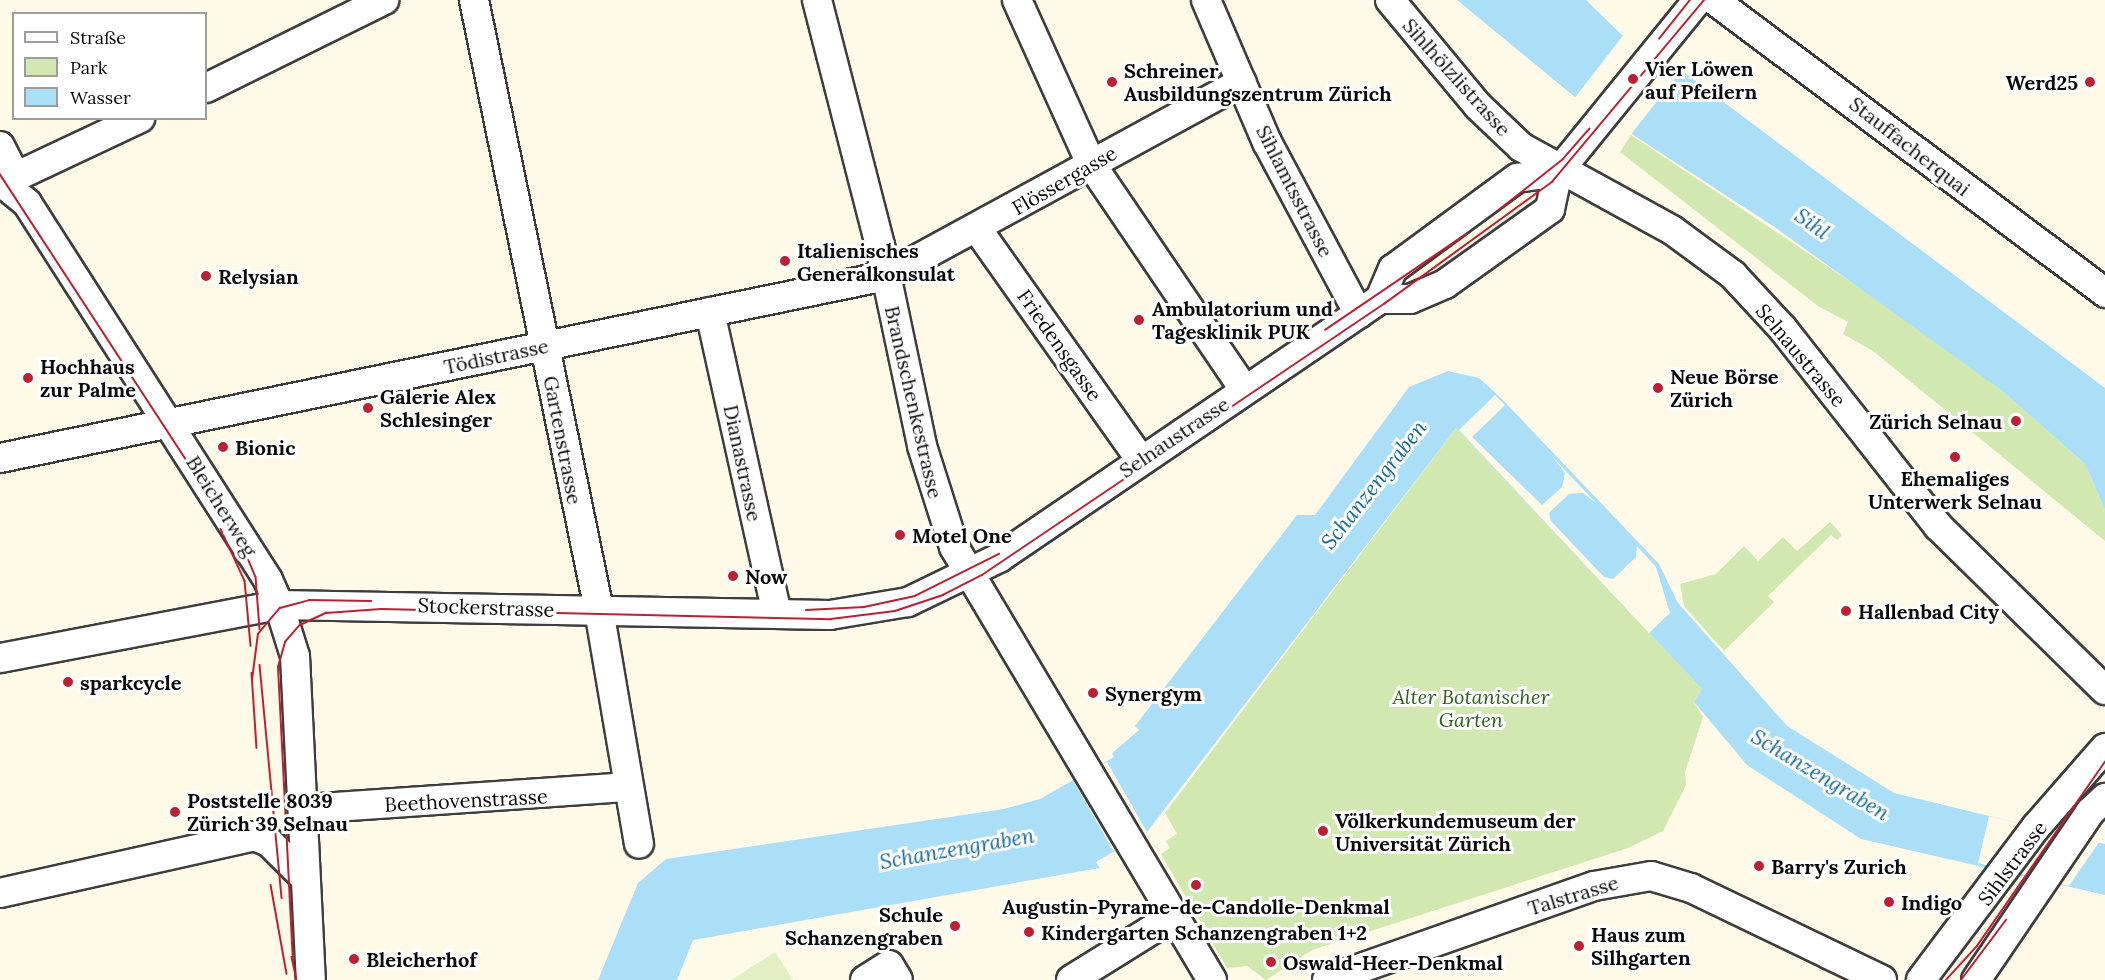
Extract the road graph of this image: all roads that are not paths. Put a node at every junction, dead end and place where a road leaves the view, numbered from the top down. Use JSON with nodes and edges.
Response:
{"nodes":[{"id":1,"x":384,"y":0,"type":"edge"},
{"id":2,"x":817,"y":0,"type":"edge"},
{"id":3,"x":1017,"y":0,"type":"edge"},
{"id":4,"x":1206,"y":0,"type":"edge"},
{"id":5,"x":1390,"y":0,"type":"edge"},
{"id":6,"x":1698,"y":0,"type":"edge"},
{"id":7,"x":1714,"y":0,"type":"edge"},
{"id":8,"x":476,"y":8,"type":"edge"},
{"id":9,"x":1242,"y":82,"type":"junction"},
{"id":10,"x":207,"y":88,"type":"edge"},
{"id":11,"x":136,"y":120,"type":"edge"},
{"id":12,"x":0,"y":146,"type":"edge"},
{"id":13,"x":1090,"y":164,"type":"junction"},
{"id":14,"x":1558,"y":172,"type":"junction"},
{"id":15,"x":2,"y":182,"type":"edge"},
{"id":16,"x":978,"y":230,"type":"junction"},
{"id":17,"x":886,"y":276,"type":"junction"},
{"id":18,"x":2105,"y":293,"type":"edge"},
{"id":19,"x":1370,"y":307,"type":"junction"},
{"id":20,"x":710,"y":312,"type":"junction"},
{"id":21,"x":544,"y":345,"type":"junction"},
{"id":22,"x":1244,"y":389,"type":"junction"},
{"id":23,"x":170,"y":425,"type":"junction"},
{"id":24,"x":0,"y":458,"type":"edge"},
{"id":25,"x":1141,"y":460,"type":"junction"},
{"id":26,"x":970,"y":576,"type":"junction"},
{"id":27,"x":279,"y":605,"type":"junction"},
{"id":28,"x":599,"y":610,"type":"junction"},
{"id":29,"x":777,"y":614,"type":"junction"},
{"id":30,"x":0,"y":658,"type":"edge"},
{"id":31,"x":2105,"y":690,"type":"edge"},
{"id":32,"x":2105,"y":748,"type":"edge"},
{"id":33,"x":626,"y":787,"type":"junction"},
{"id":34,"x":2105,"y":798,"type":"edge"},
{"id":35,"x":305,"y":809,"type":"junction"},
{"id":36,"x":639,"y":844,"type":"dead end"},
{"id":37,"x":304,"y":877,"type":"junction"},
{"id":38,"x":0,"y":893,"type":"edge"},
{"id":39,"x":1174,"y":916,"type":"junction"},
{"id":40,"x":311,"y":980,"type":"edge"},
{"id":41,"x":1071,"y":980,"type":"edge"},
{"id":42,"x":1212,"y":980,"type":"edge"},
{"id":43,"x":1327,"y":980,"type":"edge"},
{"id":44,"x":1882,"y":980,"type":"edge"},
{"id":45,"x":1921,"y":980,"type":"edge"},
{"id":46,"x":1976,"y":980,"type":"edge"}],
"edges":[{"from":1,"to":10,"type":"street"},
{"from":2,"to":17,"type":"street","name":"Brandschenkestrasse"},
{"from":3,"to":13,"type":"street"},
{"from":4,"to":9,"type":"street","name":"Sihlamtsstrasse"},
{"from":5,"to":14,"type":"street","name":"Sihlhölzlistrasse"},
{"from":6,"to":14,"type":"street"},
{"from":7,"to":18,"type":"street","name":"Stauffacherquai"},
{"from":8,"to":21,"type":"street","name":"Gartenstrasse"},
{"from":9,"to":13,"type":"street","name":"Flössergasse"},
{"from":9,"to":19,"type":"street","name":"Sihlamtsstrasse"},
{"from":11,"to":15,"type":"street"},
{"from":12,"to":15,"type":"street"},
{"from":13,"to":16,"type":"street","name":"Flössergasse"},
{"from":13,"to":22,"type":"street"},
{"from":14,"to":19,"type":"street","name":"Selnaustrasse"},
{"from":14,"to":19,"type":"street"},
{"from":14,"to":31,"type":"street","name":"Selnaustrasse"},
{"from":15,"to":23,"type":"street","name":"Bleicherweg"},
{"from":16,"to":17,"type":"street","name":"Flössergasse"},
{"from":16,"to":25,"type":"street","name":"Friedensgasse"},
{"from":17,"to":20,"type":"street","name":"Tödistrasse"},
{"from":17,"to":26,"type":"street","name":"Brandschenkestrasse"},
{"from":19,"to":22,"type":"street","name":"Selnaustrasse"},
{"from":20,"to":21,"type":"street","name":"Tödistrasse"},
{"from":20,"to":29,"type":"street","name":"Dianastrasse"},
{"from":21,"to":23,"type":"street","name":"Tödistrasse"},
{"from":21,"to":28,"type":"street","name":"Gartenstrasse"},
{"from":22,"to":25,"type":"street","name":"Selnaustrasse"},
{"from":23,"to":24,"type":"street","name":"Tödistrasse"},
{"from":23,"to":27,"type":"street","name":"Bleicherweg"},
{"from":25,"to":26,"type":"street","name":"Selnaustrasse"},
{"from":26,"to":29,"type":"street","name":"Stockerstrasse"},
{"from":26,"to":39,"type":"street","name":"Brandschenkestrasse"},
{"from":27,"to":28,"type":"street","name":"Stockerstrasse"},
{"from":27,"to":30,"type":"street","name":"Stockerstrasse"},
{"from":27,"to":35,"type":"street","name":"Bleicherweg"},
{"from":28,"to":29,"type":"street","name":"Stockerstrasse"},
{"from":28,"to":33,"type":"street","name":"Gartenstrasse"},
{"from":32,"to":45,"type":"street","name":"Sihlstrasse"},
{"from":33,"to":35,"type":"street","name":"Beethovenstrasse"},
{"from":33,"to":36,"type":"street","name":"Gartenstrasse"},
{"from":34,"to":46,"type":"street","name":"Sihlstrasse"},
{"from":35,"to":37,"type":"street","name":"Bleicherweg"},
{"from":37,"to":38,"type":"street"},
{"from":37,"to":40,"type":"street","name":"Bleicherweg"},
{"from":39,"to":41,"type":"street"},
{"from":39,"to":42,"type":"street","name":"Brandschenkestrasse"},
{"from":43,"to":44,"type":"street","name":"Talstrasse"}]}
